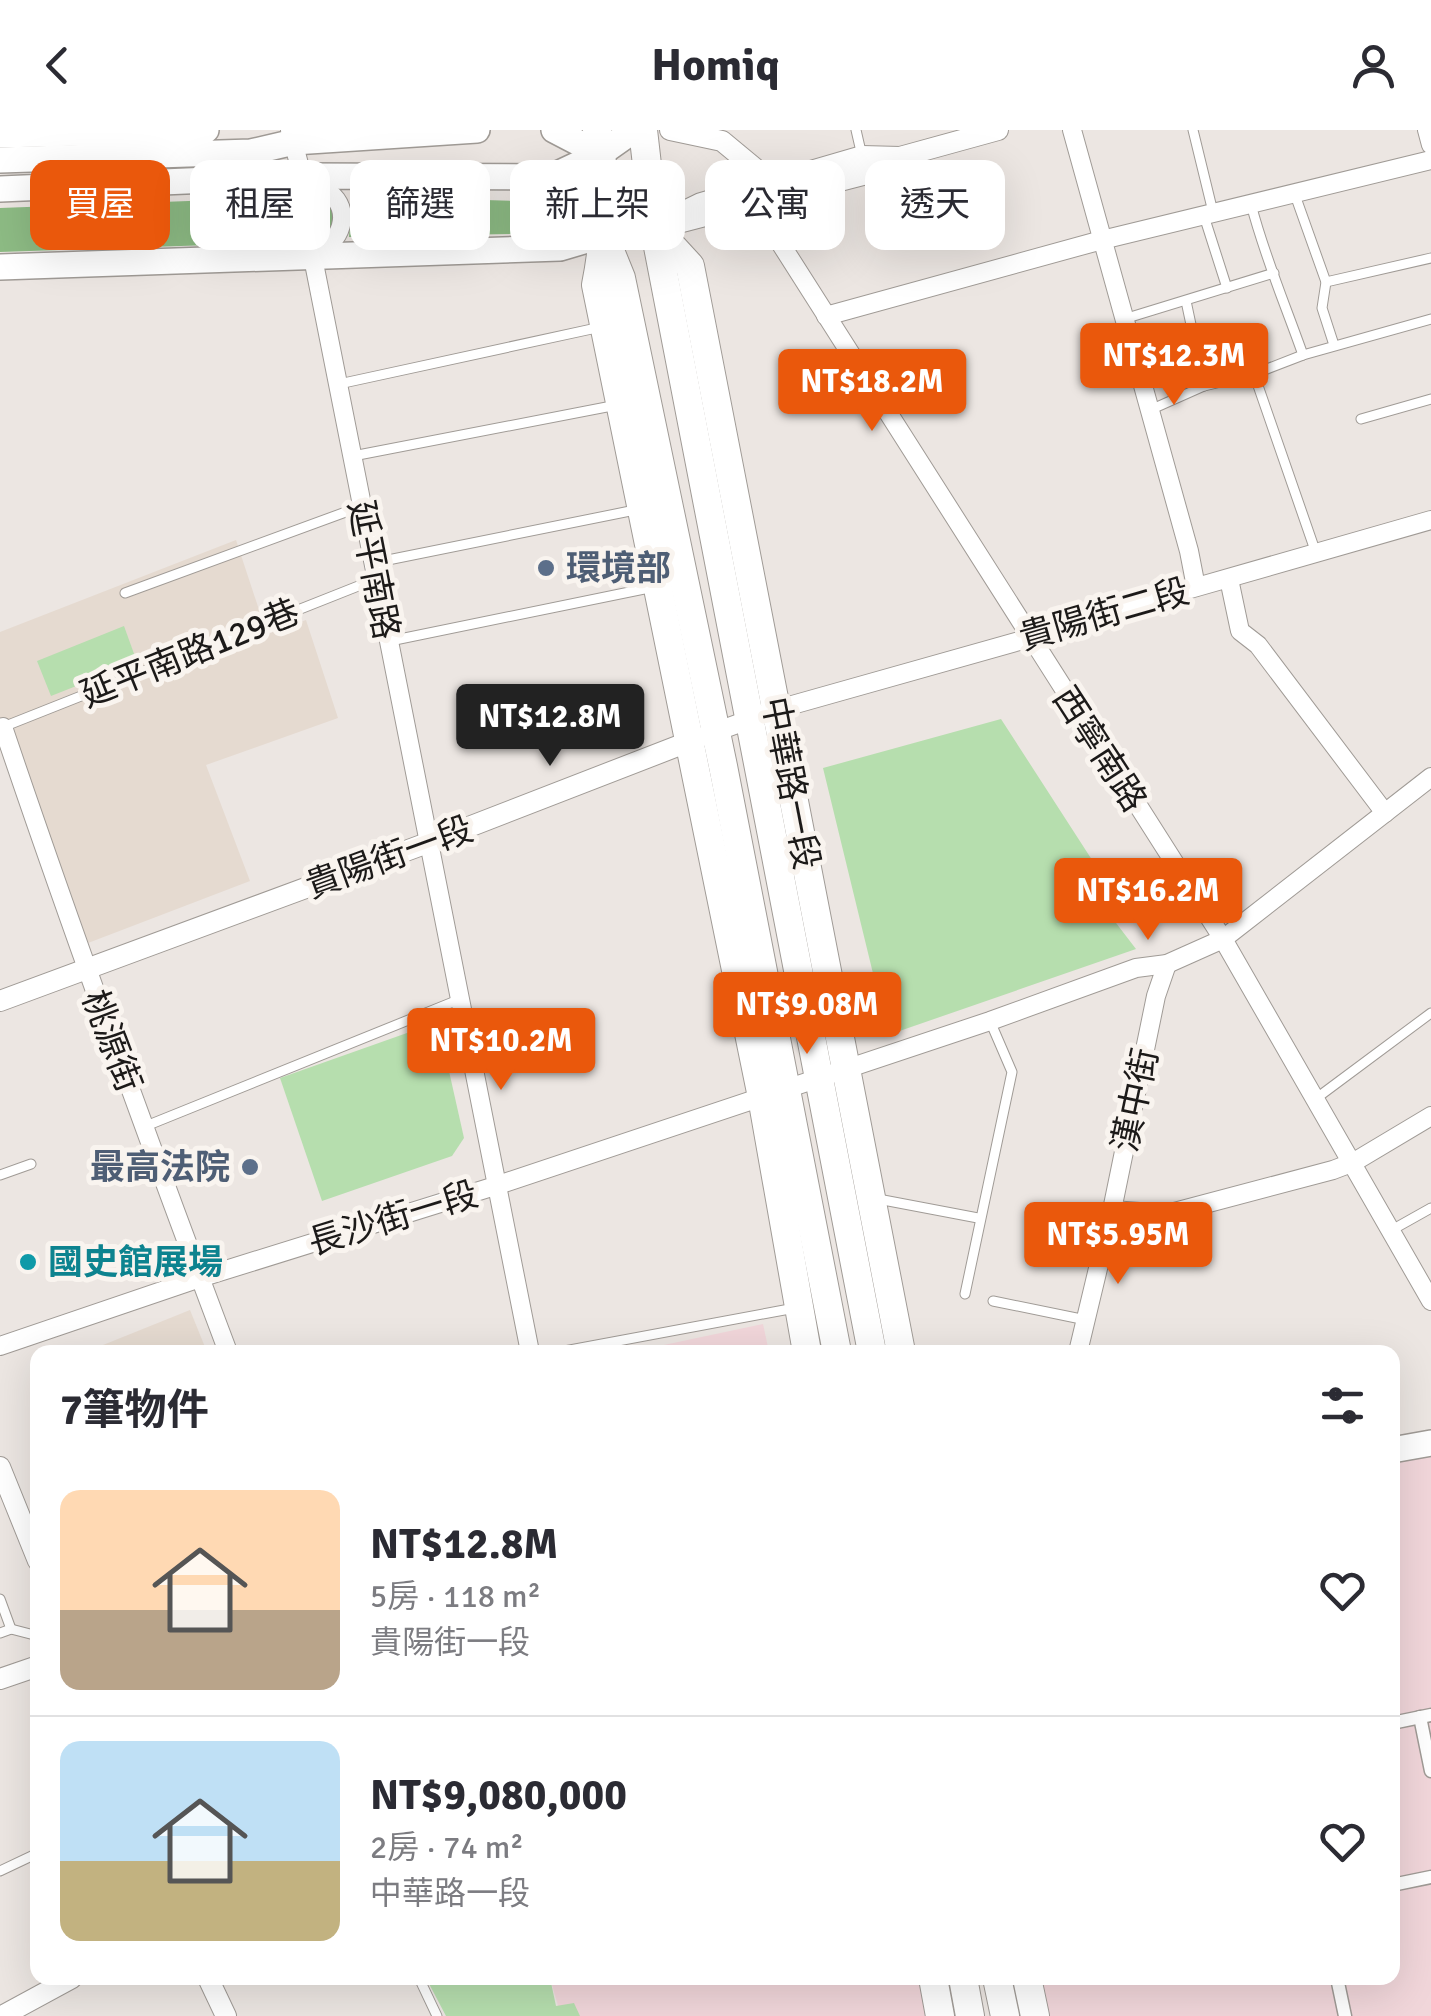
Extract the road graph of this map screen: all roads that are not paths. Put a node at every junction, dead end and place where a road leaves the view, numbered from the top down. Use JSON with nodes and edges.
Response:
{"nodes":[{"id":1,"x":206,"y":130,"type":"edge"},
{"id":2,"x":256,"y":130,"type":"edge"},
{"id":3,"x":477,"y":130,"type":"edge"},
{"id":4,"x":554,"y":130,"type":"edge"},
{"id":5,"x":634,"y":130,"type":"edge"},
{"id":6,"x":642,"y":130,"type":"edge"},
{"id":7,"x":670,"y":130,"type":"edge"},
{"id":8,"x":856,"y":130,"type":"edge"},
{"id":9,"x":998,"y":130,"type":"edge"},
{"id":10,"x":1072,"y":130,"type":"edge"},
{"id":11,"x":1193,"y":130,"type":"edge"},
{"id":12,"x":1427,"y":130,"type":"edge"},
{"id":13,"x":42,"y":132,"type":"edge"},
{"id":14,"x":365,"y":134,"type":"edge"},
{"id":15,"x":0,"y":136,"type":"edge"},
{"id":16,"x":292,"y":136,"type":"edge"},
{"id":17,"x":599,"y":142,"type":"edge"},
{"id":18,"x":1431,"y":144,"type":"edge"},
{"id":19,"x":862,"y":156,"type":"junction"},
{"id":20,"x":900,"y":158,"type":"junction"},
{"id":21,"x":0,"y":160,"type":"edge"},
{"id":22,"x":646,"y":160,"type":"edge"},
{"id":23,"x":745,"y":160,"type":"edge"},
{"id":24,"x":1431,"y":160,"type":"edge"},
{"id":25,"x":845,"y":161,"type":"edge"},
{"id":26,"x":330,"y":180,"type":"edge"},
{"id":27,"x":845,"y":180,"type":"edge"},
{"id":28,"x":190,"y":183,"type":"edge"},
{"id":29,"x":0,"y":188,"type":"edge"},
{"id":30,"x":330,"y":191,"type":"edge"},
{"id":31,"x":1295,"y":195,"type":"junction"},
{"id":32,"x":1250,"y":204,"type":"junction"},
{"id":33,"x":1209,"y":214,"type":"junction"},
{"id":34,"x":1102,"y":240,"type":"junction"},
{"id":35,"x":330,"y":243,"type":"edge"},
{"id":36,"x":287,"y":250,"type":"edge"},
{"id":37,"x":322,"y":250,"type":"edge"},
{"id":38,"x":511,"y":250,"type":"edge"},
{"id":39,"x":602,"y":250,"type":"edge"},
{"id":40,"x":610,"y":250,"type":"edge"},
{"id":41,"x":659,"y":250,"type":"edge"},
{"id":42,"x":676,"y":250,"type":"edge"},
{"id":43,"x":784,"y":250,"type":"edge"},
{"id":44,"x":313,"y":258,"type":"junction"},
{"id":45,"x":1431,"y":258,"type":"edge"},
{"id":46,"x":0,"y":267,"type":"edge"},
{"id":47,"x":1274,"y":273,"type":"junction"},
{"id":48,"x":1326,"y":282,"type":"junction"},
{"id":49,"x":1226,"y":288,"type":"junction"},
{"id":50,"x":1186,"y":301,"type":"junction"},
{"id":51,"x":826,"y":316,"type":"junction"},
{"id":52,"x":1124,"y":319,"type":"junction"},
{"id":53,"x":1431,"y":319,"type":"edge"},
{"id":54,"x":604,"y":326,"type":"junction"},
{"id":55,"x":1334,"y":346,"type":"junction"},
{"id":56,"x":1303,"y":355,"type":"junction"},
{"id":57,"x":1254,"y":374,"type":"junction"},
{"id":58,"x":340,"y":384,"type":"junction"},
{"id":59,"x":1204,"y":386,"type":"junction"},
{"id":60,"x":1431,"y":399,"type":"edge"},
{"id":61,"x":620,"y":404,"type":"junction"},
{"id":62,"x":1150,"y":410,"type":"junction"},
{"id":63,"x":1361,"y":419,"type":"dead end"},
{"id":64,"x":352,"y":456,"type":"junction"},
{"id":65,"x":362,"y":506,"type":"junction"},
{"id":66,"x":641,"y":509,"type":"junction"},
{"id":67,"x":1431,"y":520,"type":"edge"},
{"id":68,"x":1316,"y":553,"type":"junction"},
{"id":69,"x":375,"y":571,"type":"junction"},
{"id":70,"x":1229,"y":580,"type":"junction"},
{"id":71,"x":657,"y":586,"type":"junction"},
{"id":72,"x":1196,"y":587,"type":"junction"},
{"id":73,"x":125,"y":593,"type":"dead end"},
{"id":74,"x":1029,"y":636,"type":"junction"},
{"id":75,"x":388,"y":641,"type":"junction"},
{"id":76,"x":778,"y":710,"type":"junction"},
{"id":77,"x":750,"y":719,"type":"junction"},
{"id":78,"x":3,"y":727,"type":"joint"},
{"id":79,"x":702,"y":738,"type":"junction"},
{"id":80,"x":1431,"y":776,"type":"edge"},
{"id":81,"x":1385,"y":814,"type":"junction"},
{"id":82,"x":430,"y":842,"type":"junction"},
{"id":83,"x":1223,"y":939,"type":"junction"},
{"id":84,"x":1167,"y":964,"type":"junction"},
{"id":85,"x":84,"y":969,"type":"junction"},
{"id":86,"x":458,"y":1000,"type":"junction"},
{"id":87,"x":0,"y":1001,"type":"edge"},
{"id":88,"x":1431,"y":1013,"type":"edge"},
{"id":89,"x":990,"y":1021,"type":"junction"},
{"id":90,"x":555,"y":1035,"type":"dead end"},
{"id":91,"x":469,"y":1055,"type":"junction"},
{"id":92,"x":831,"y":1074,"type":"junction"},
{"id":93,"x":774,"y":1093,"type":"junction"},
{"id":94,"x":1314,"y":1100,"type":"junction"},
{"id":95,"x":1431,"y":1116,"type":"edge"},
{"id":96,"x":146,"y":1126,"type":"junction"},
{"id":97,"x":1354,"y":1162,"type":"junction"},
{"id":98,"x":31,"y":1164,"type":"dead end"},
{"id":99,"x":0,"y":1176,"type":"edge"},
{"id":100,"x":495,"y":1186,"type":"junction"},
{"id":101,"x":871,"y":1198,"type":"junction"},
{"id":102,"x":1431,"y":1208,"type":"edge"},
{"id":103,"x":1112,"y":1210,"type":"junction"},
{"id":104,"x":978,"y":1218,"type":"junction"},
{"id":105,"x":1390,"y":1230,"type":"junction"},
{"id":106,"x":1424,"y":1271,"type":"edge"},
{"id":107,"x":200,"y":1278,"type":"junction"},
{"id":108,"x":964,"y":1294,"type":"dead end"},
{"id":109,"x":993,"y":1301,"type":"dead end"},
{"id":110,"x":1431,"y":1301,"type":"edge"},
{"id":111,"x":798,"y":1308,"type":"junction"},
{"id":112,"x":1086,"y":1320,"type":"junction"},
{"id":113,"x":225,"y":1345,"type":"edge"},
{"id":114,"x":529,"y":1345,"type":"edge"},
{"id":115,"x":597,"y":1345,"type":"edge"},
{"id":116,"x":806,"y":1345,"type":"edge"},
{"id":117,"x":835,"y":1345,"type":"edge"},
{"id":118,"x":871,"y":1345,"type":"edge"},
{"id":119,"x":900,"y":1345,"type":"edge"},
{"id":120,"x":1080,"y":1345,"type":"edge"},
{"id":121,"x":0,"y":1346,"type":"edge"},
{"id":122,"x":1431,"y":1443,"type":"edge"},
{"id":123,"x":1400,"y":1449,"type":"edge"},
{"id":124,"x":0,"y":1467,"type":"edge"},
{"id":125,"x":30,"y":1541,"type":"edge"},
{"id":126,"x":0,"y":1599,"type":"edge"},
{"id":127,"x":11,"y":1629,"type":"junction"},
{"id":128,"x":0,"y":1633,"type":"edge"},
{"id":129,"x":30,"y":1634,"type":"edge"},
{"id":130,"x":30,"y":1669,"type":"edge"},
{"id":131,"x":0,"y":1680,"type":"edge"},
{"id":132,"x":1426,"y":1716,"type":"edge"},
{"id":133,"x":1400,"y":1721,"type":"edge"},
{"id":134,"x":1431,"y":1771,"type":"edge"},
{"id":135,"x":30,"y":1856,"type":"edge"},
{"id":136,"x":0,"y":1871,"type":"edge"},
{"id":137,"x":1431,"y":1877,"type":"edge"},
{"id":138,"x":1400,"y":1884,"type":"edge"},
{"id":139,"x":59,"y":1985,"type":"edge"},
{"id":140,"x":211,"y":1985,"type":"edge"},
{"id":141,"x":422,"y":1985,"type":"edge"},
{"id":142,"x":933,"y":1985,"type":"edge"},
{"id":143,"x":963,"y":1985,"type":"edge"},
{"id":144,"x":998,"y":1985,"type":"edge"},
{"id":145,"x":1028,"y":1985,"type":"edge"},
{"id":146,"x":1338,"y":1985,"type":"edge"},
{"id":147,"x":2,"y":2016,"type":"edge"},
{"id":148,"x":226,"y":2016,"type":"edge"},
{"id":149,"x":437,"y":2016,"type":"edge"},
{"id":150,"x":940,"y":2016,"type":"edge"},
{"id":151,"x":970,"y":2016,"type":"edge"},
{"id":152,"x":1005,"y":2016,"type":"edge"},
{"id":153,"x":1035,"y":2016,"type":"edge"},
{"id":154,"x":1345,"y":2016,"type":"edge"}],
"edges":[{"from":1,"to":13,"type":"main road"},
{"from":2,"to":16,"type":"main road"},
{"from":3,"to":14,"type":"main road"},
{"from":4,"to":17,"type":"main road"},
{"from":5,"to":17,"type":"main road"},
{"from":6,"to":22,"type":"main road","name":"中華路一段"},
{"from":7,"to":23,"type":"street"},
{"from":8,"to":19,"type":"lane"},
{"from":9,"to":20,"type":"street"},
{"from":10,"to":34,"type":"street"},
{"from":11,"to":33,"type":"lane"},
{"from":12,"to":18,"type":"street"},
{"from":13,"to":15,"type":"main road"},
{"from":14,"to":16,"type":"main road"},
{"from":16,"to":21,"type":"main road"},
{"from":17,"to":26,"type":"main road"},
{"from":19,"to":20,"type":"street"},
{"from":19,"to":25,"type":"street"},
{"from":20,"to":27,"type":"street"},
{"from":24,"to":31,"type":"street"},
{"from":28,"to":29,"type":"main road"},
{"from":30,"to":35,"type":"street"},
{"from":31,"to":32,"type":"street"},
{"from":31,"to":48,"type":"lane"},
{"from":32,"to":33,"type":"street"},
{"from":32,"to":47,"type":"lane"},
{"from":33,"to":34,"type":"street"},
{"from":33,"to":49,"type":"lane"},
{"from":34,"to":51,"type":"street"},
{"from":34,"to":52,"type":"street"},
{"from":36,"to":44,"type":"street"},
{"from":37,"to":44,"type":"street"},
{"from":38,"to":44,"type":"main road"},
{"from":39,"to":54,"type":"main road","name":"中華路一段"},
{"from":40,"to":79,"type":"main road","name":"中華路一段"},
{"from":41,"to":77,"type":"main road","name":"中華路一段"},
{"from":42,"to":76,"type":"main road","name":"中華路一段"},
{"from":43,"to":51,"type":"street","name":"西寧南路"},
{"from":44,"to":46,"type":"main road"},
{"from":44,"to":58,"type":"street","name":"延平南路"},
{"from":45,"to":48,"type":"lane"},
{"from":47,"to":49,"type":"lane"},
{"from":47,"to":56,"type":"lane"},
{"from":48,"to":55,"type":"lane"},
{"from":49,"to":50,"type":"lane"},
{"from":50,"to":52,"type":"lane"},
{"from":50,"to":59,"type":"lane"},
{"from":51,"to":74,"type":"street","name":"西寧南路"},
{"from":52,"to":62,"type":"street"},
{"from":53,"to":55,"type":"lane"},
{"from":54,"to":58,"type":"lane"},
{"from":54,"to":61,"type":"main road","name":"中華路一段"},
{"from":55,"to":56,"type":"lane"},
{"from":56,"to":57,"type":"lane"},
{"from":57,"to":59,"type":"lane"},
{"from":57,"to":68,"type":"lane"},
{"from":58,"to":64,"type":"street","name":"延平南路"},
{"from":59,"to":62,"type":"lane"},
{"from":60,"to":63,"type":"lane"},
{"from":61,"to":64,"type":"lane"},
{"from":61,"to":66,"type":"main road","name":"中華路一段"},
{"from":62,"to":72,"type":"street"},
{"from":64,"to":65,"type":"street","name":"延平南路"},
{"from":65,"to":69,"type":"street","name":"延平南路"},
{"from":65,"to":73,"type":"lane"},
{"from":66,"to":69,"type":"lane","name":"延平南路129巷"},
{"from":66,"to":71,"type":"main road","name":"中華路一段"},
{"from":67,"to":68,"type":"street","name":"貴陽街二段"},
{"from":68,"to":70,"type":"street","name":"貴陽街二段"},
{"from":69,"to":75,"type":"street","name":"延平南路"},
{"from":69,"to":78,"type":"lane","name":"延平南路129巷"},
{"from":70,"to":72,"type":"street","name":"貴陽街二段"},
{"from":70,"to":81,"type":"street"},
{"from":71,"to":75,"type":"lane"},
{"from":71,"to":79,"type":"main road","name":"中華路一段"},
{"from":72,"to":74,"type":"street","name":"貴陽街二段"},
{"from":74,"to":76,"type":"street","name":"貴陽街二段"},
{"from":74,"to":83,"type":"street","name":"西寧南路"},
{"from":75,"to":82,"type":"street","name":"延平南路"},
{"from":76,"to":77,"type":"street","name":"貴陽街一段"},
{"from":76,"to":92,"type":"main road","name":"中華路一段"},
{"from":77,"to":79,"type":"street","name":"貴陽街一段"},
{"from":77,"to":92,"type":"main road","name":"中華路一段"},
{"from":78,"to":85,"type":"street","name":"桃源街"},
{"from":79,"to":82,"type":"street","name":"貴陽街一段"},
{"from":79,"to":93,"type":"main road","name":"中華路一段"},
{"from":80,"to":81,"type":"street","name":"長沙街一段"},
{"from":81,"to":83,"type":"street","name":"長沙街一段"},
{"from":82,"to":85,"type":"street","name":"貴陽街一段"},
{"from":82,"to":86,"type":"street","name":"延平南路"},
{"from":83,"to":84,"type":"street","name":"長沙街一段"},
{"from":83,"to":94,"type":"street","name":"西寧南路"},
{"from":84,"to":89,"type":"street","name":"長沙街一段"},
{"from":84,"to":103,"type":"street","name":"漢中街"},
{"from":85,"to":87,"type":"street","name":"貴陽街一段"},
{"from":85,"to":96,"type":"street","name":"桃源街"},
{"from":86,"to":91,"type":"street","name":"延平南路"},
{"from":86,"to":96,"type":"lane"},
{"from":88,"to":94,"type":"lane"},
{"from":89,"to":92,"type":"street","name":"長沙街一段"},
{"from":89,"to":104,"type":"lane"},
{"from":90,"to":91,"type":"lane"},
{"from":91,"to":100,"type":"street","name":"延平南路"},
{"from":92,"to":93,"type":"street","name":"長沙街一段"},
{"from":92,"to":101,"type":"main road","name":"中華路一段"},
{"from":92,"to":118,"type":"main road","name":"中華路一段"},
{"from":93,"to":100,"type":"street","name":"長沙街一段"},
{"from":93,"to":111,"type":"main road","name":"中華路一段"},
{"from":93,"to":117,"type":"main road","name":"中華路一段"},
{"from":94,"to":97,"type":"street","name":"西寧南路"},
{"from":95,"to":97,"type":"street"},
{"from":96,"to":107,"type":"street","name":"桃源街"},
{"from":97,"to":103,"type":"street"},
{"from":97,"to":105,"type":"street","name":"西寧南路"},
{"from":98,"to":99,"type":"lane"},
{"from":100,"to":107,"type":"street","name":"長沙街一段"},
{"from":100,"to":114,"type":"street","name":"延平南路"},
{"from":101,"to":104,"type":"lane"},
{"from":101,"to":119,"type":"main road","name":"中華路一段"},
{"from":102,"to":105,"type":"lane"},
{"from":103,"to":112,"type":"street","name":"漢中街"},
{"from":104,"to":108,"type":"lane"},
{"from":105,"to":106,"type":"street","name":"西寧南路"},
{"from":106,"to":110,"type":"street","name":"西寧南路"},
{"from":107,"to":113,"type":"street","name":"桃源街"},
{"from":107,"to":121,"type":"street","name":"長沙街一段"},
{"from":109,"to":112,"type":"lane"},
{"from":111,"to":115,"type":"lane"},
{"from":111,"to":116,"type":"main road","name":"中華路一段"},
{"from":112,"to":120,"type":"street","name":"漢中街"},
{"from":122,"to":123,"type":"main road"},
{"from":124,"to":125,"type":"street"},
{"from":126,"to":127,"type":"lane"},
{"from":127,"to":128,"type":"lane"},
{"from":127,"to":129,"type":"lane"},
{"from":130,"to":131,"type":"street"},
{"from":132,"to":133,"type":"street"},
{"from":132,"to":134,"type":"street"},
{"from":135,"to":136,"type":"lane"},
{"from":137,"to":138,"type":"street"},
{"from":139,"to":147,"type":"street"},
{"from":140,"to":148,"type":"street"},
{"from":141,"to":149,"type":"lane"},
{"from":142,"to":150,"type":"main road"},
{"from":143,"to":151,"type":"main road"},
{"from":144,"to":152,"type":"main road"},
{"from":145,"to":153,"type":"main road"},
{"from":146,"to":154,"type":"street"}]}
